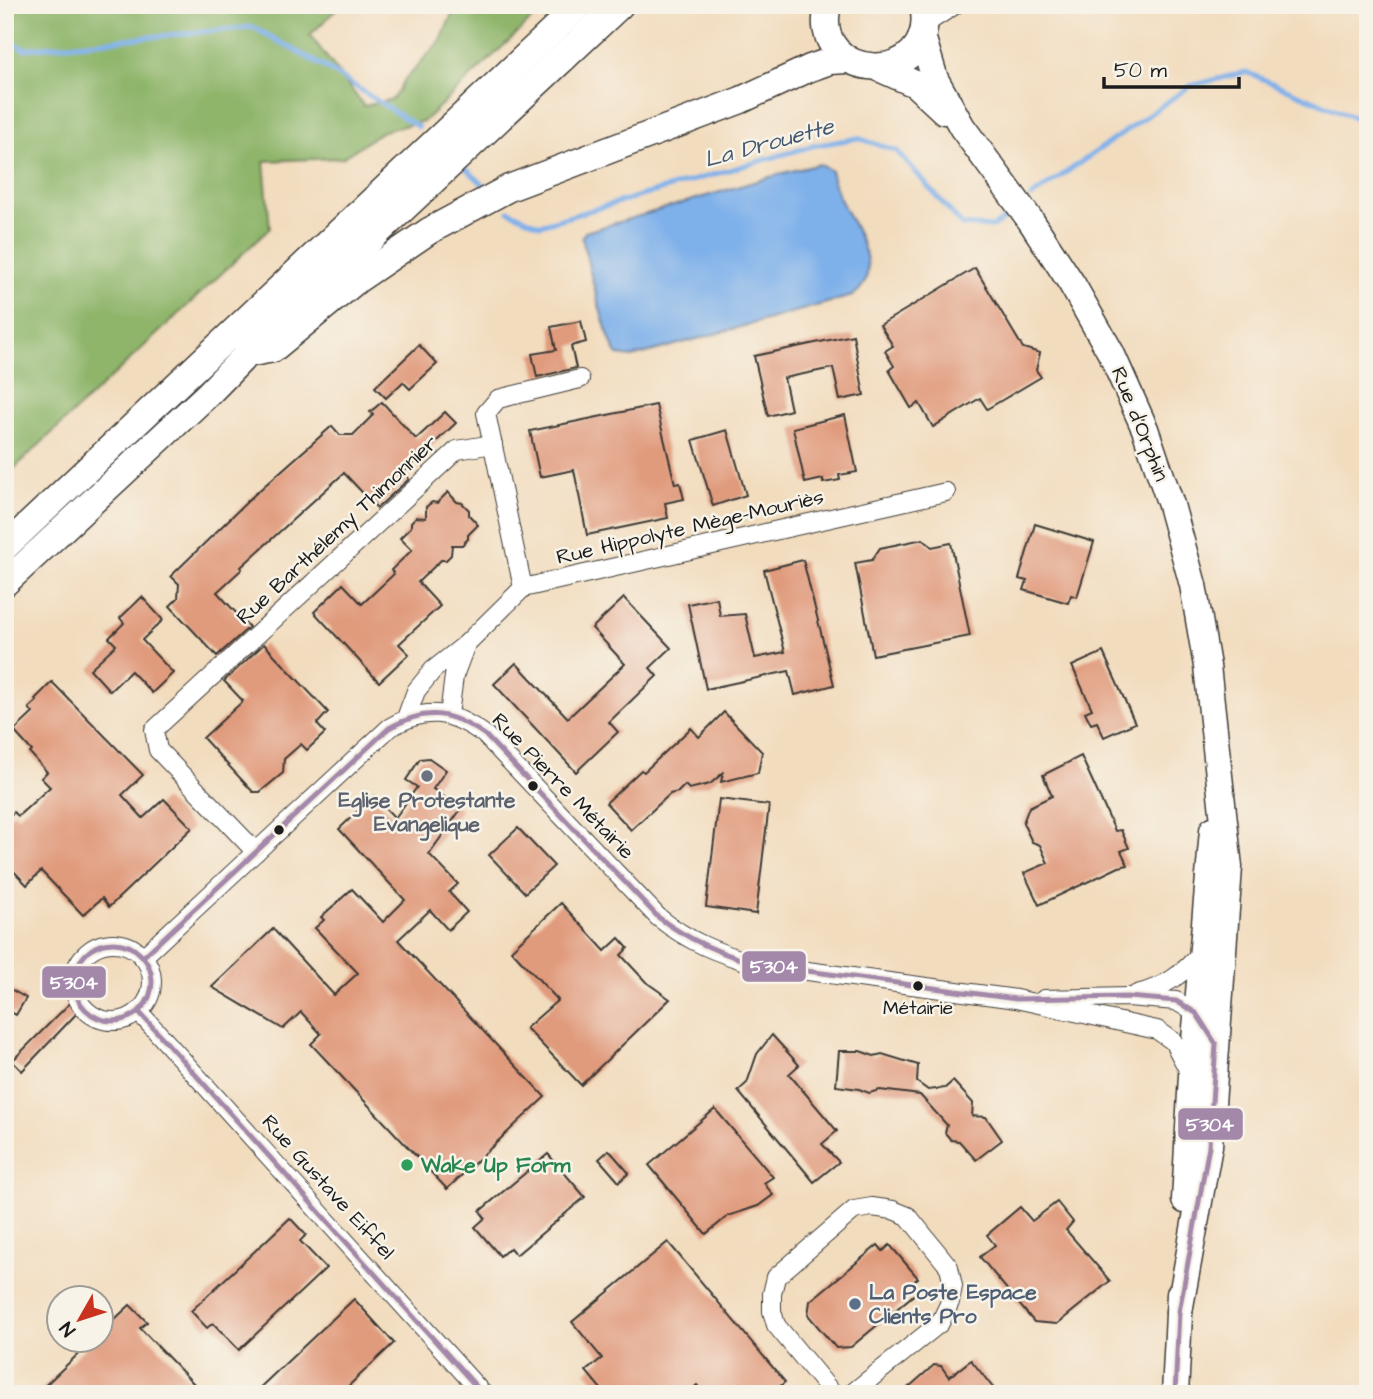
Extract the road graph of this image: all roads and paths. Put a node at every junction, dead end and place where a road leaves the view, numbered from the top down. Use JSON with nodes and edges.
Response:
{"nodes":[{"id":1,"x":580,"y":5,"type":"edge"},
{"id":2,"x":619,"y":5,"type":"edge"},
{"id":3,"x":828,"y":5,"type":"edge"},
{"id":4,"x":955,"y":5,"type":"edge"},
{"id":5,"x":924,"y":22,"type":"edge"},
{"id":6,"x":847,"y":60,"type":"junction"},
{"id":7,"x":879,"y":68,"type":"junction"},
{"id":8,"x":962,"y":128,"type":"junction"},
{"id":9,"x":247,"y":354,"type":"junction"},
{"id":10,"x":580,"y":379,"type":"dead end"},
{"id":11,"x":493,"y":444,"type":"junction"},
{"id":12,"x":946,"y":492,"type":"dead end"},
{"id":13,"x":5,"y":547,"type":"edge"},
{"id":14,"x":5,"y":583,"type":"edge"},
{"id":15,"x":523,"y":587,"type":"junction"},
{"id":16,"x":466,"y":644,"type":"junction"},
{"id":17,"x":449,"y":715,"type":"junction"},
{"id":18,"x":406,"y":718,"type":"junction"},
{"id":19,"x":1216,"y":762,"type":"junction"},
{"id":20,"x":256,"y":852,"type":"junction"},
{"id":21,"x":1204,"y":948,"type":"junction"},
{"id":22,"x":143,"y":957,"type":"junction"},
{"id":23,"x":1128,"y":997,"type":"junction"},
{"id":24,"x":1016,"y":999,"type":"junction"},
{"id":25,"x":139,"y":1012,"type":"junction"},
{"id":26,"x":1196,"y":1013,"type":"junction"},
{"id":27,"x":1216,"y":1044,"type":"junction"},
{"id":28,"x":1192,"y":1075,"type":"junction"},
{"id":29,"x":1179,"y":1312,"type":"junction"},
{"id":30,"x":483,"y":1394,"type":"edge"},
{"id":31,"x":833,"y":1394,"type":"edge"},
{"id":32,"x":851,"y":1394,"type":"edge"},
{"id":33,"x":1175,"y":1394,"type":"edge"}],
"edges":[{"from":1,"to":13,"type":"main road"},
{"from":2,"to":9,"type":"highway"},
{"from":3,"to":6,"type":"main road"},
{"from":4,"to":5,"type":"street"},
{"from":5,"to":7,"type":"main road"},
{"from":5,"to":8,"type":"main road","name":"Rue d'Orphin"},
{"from":6,"to":7,"type":"main road","name":"Rue d'Orphin"},
{"from":6,"to":9,"type":"main road"},
{"from":7,"to":8,"type":"main road","name":"Rue d'Orphin"},
{"from":8,"to":19,"type":"main road","name":"Rue d'Orphin"},
{"from":9,"to":14,"type":"main road"},
{"from":10,"to":11,"type":"street"},
{"from":11,"to":15,"type":"street"},
{"from":11,"to":20,"type":"street","name":"Rue Barthélemy Thimonnier"},
{"from":12,"to":15,"type":"street","name":"Rue Hippolyte Mège-Mouriès"},
{"from":15,"to":16,"type":"street"},
{"from":16,"to":17,"type":"street"},
{"from":16,"to":18,"type":"street"},
{"from":17,"to":18,"type":"street","name":"Rue Pierre Métairie"},
{"from":17,"to":24,"type":"street","name":"Rue Pierre Métairie"},
{"from":18,"to":20,"type":"street","name":"Rue Pierre Métairie"},
{"from":19,"to":21,"type":"main road","name":"Rue d'Orphin"},
{"from":19,"to":27,"type":"main road","name":"Rue d'Orphin"},
{"from":20,"to":22,"type":"street","name":"Rue Pierre Métairie"},
{"from":21,"to":23,"type":"street","name":"Rue Pierre Métairie"},
{"from":21,"to":26,"type":"main road","name":"Rue d'Orphin"},
{"from":22,"to":25,"type":"street"},
{"from":22,"to":25,"type":"street"},
{"from":23,"to":24,"type":"street","name":"Rue Pierre Métairie"},
{"from":23,"to":26,"type":"street","name":"Rue Pierre Métairie"},
{"from":24,"to":28,"type":"street","name":"Rue Pierre Métairie"},
{"from":25,"to":30,"type":"street","name":"Rue Gustave Eiffel"},
{"from":26,"to":27,"type":"street"},
{"from":26,"to":28,"type":"main road","name":"Rue d'Orphin"},
{"from":27,"to":29,"type":"main road","name":"Rue d'Orphin"},
{"from":28,"to":29,"type":"main road","name":"Rue d'Orphin"},
{"from":29,"to":33,"type":"main road","name":"Rue d'Orphin"},
{"from":31,"to":32,"type":"street"}]}
